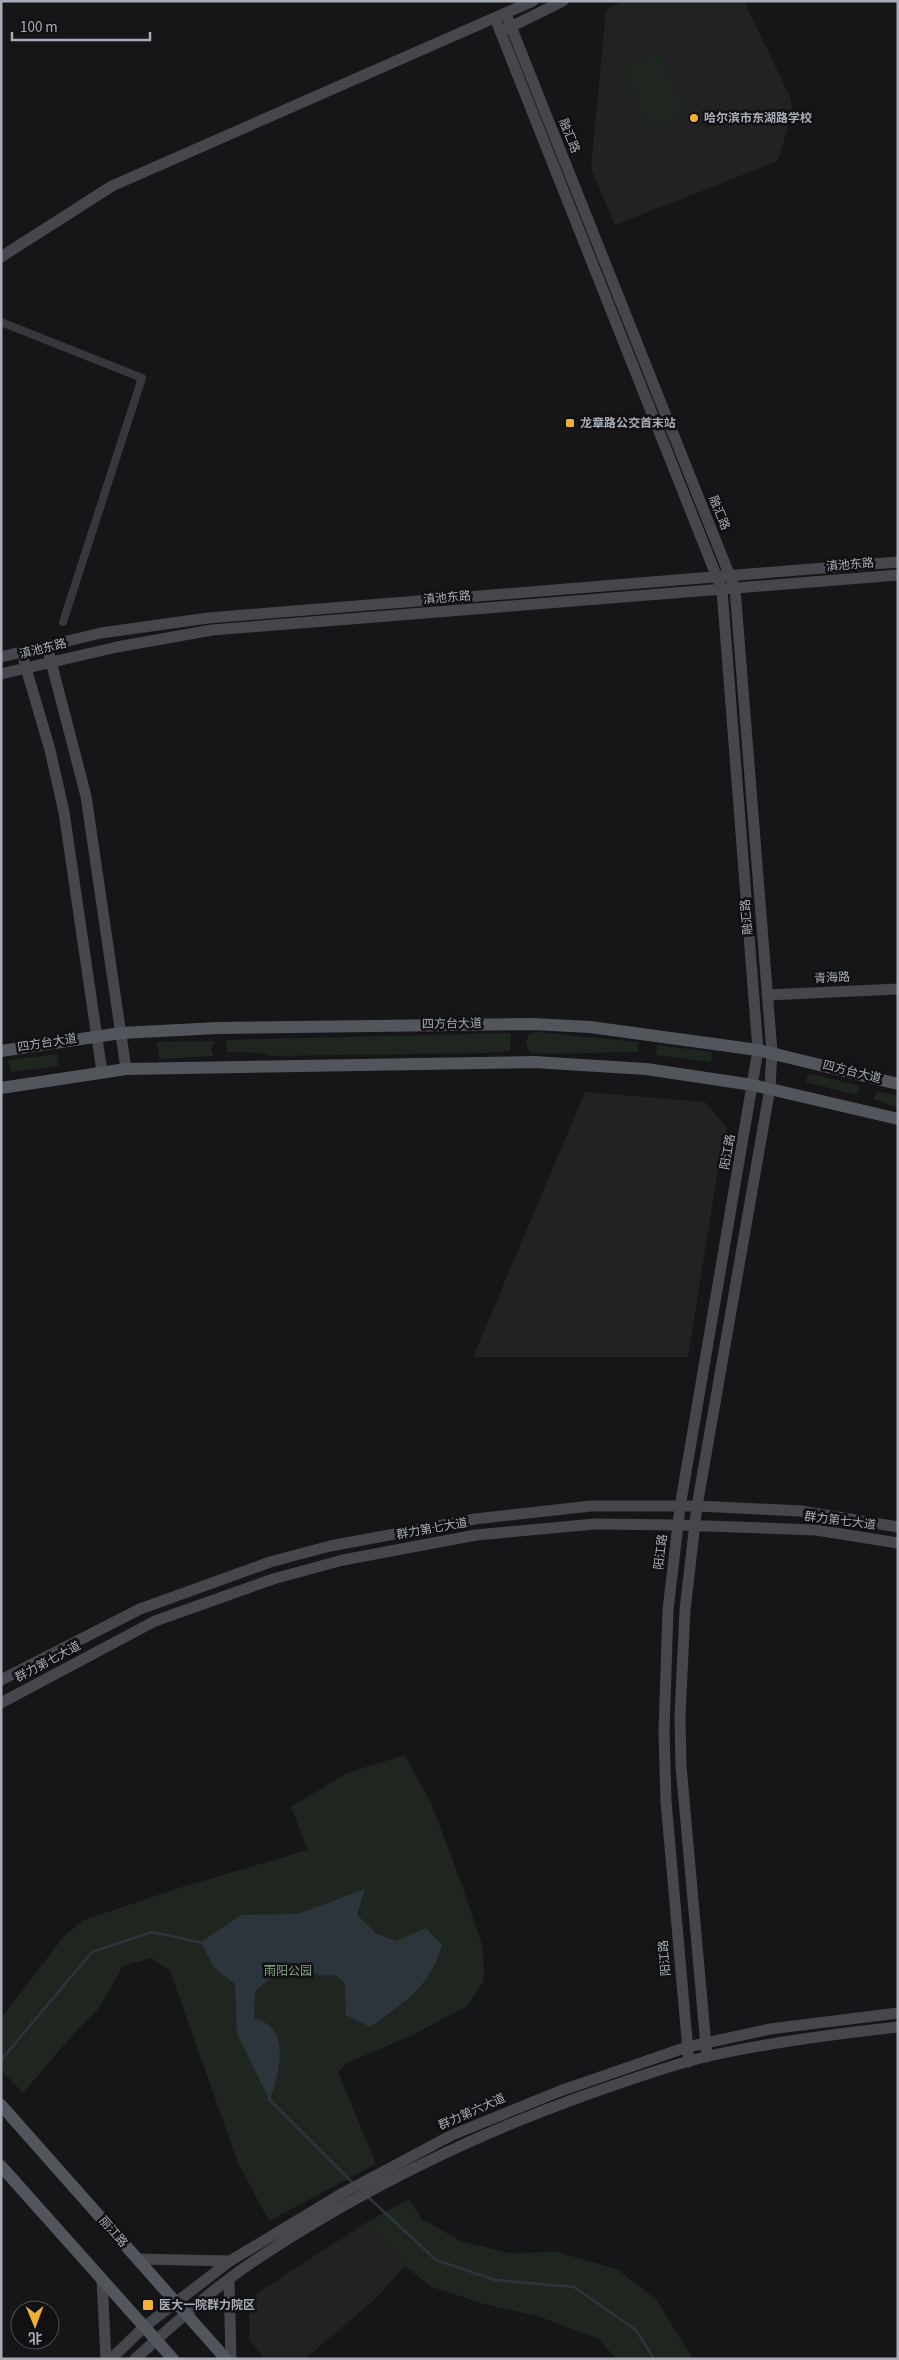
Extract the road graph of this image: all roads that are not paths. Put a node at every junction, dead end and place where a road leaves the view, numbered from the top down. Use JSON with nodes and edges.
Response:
{"nodes":[{"id":1,"x":534,"y":1,"type":"edge"},
{"id":2,"x":563,"y":1,"type":"edge"},
{"id":3,"x":500,"y":16,"type":"junction"},
{"id":4,"x":505,"y":29,"type":"junction"},
{"id":5,"x":1,"y":257,"type":"edge"},
{"id":6,"x":1,"y":322,"type":"edge"},
{"id":7,"x":898,"y":562,"type":"edge"},
{"id":8,"x":898,"y":575,"type":"edge"},
{"id":9,"x":729,"y":576,"type":"junction"},
{"id":10,"x":717,"y":577,"type":"junction"},
{"id":11,"x":735,"y":589,"type":"junction"},
{"id":12,"x":722,"y":590,"type":"junction"},
{"id":13,"x":64,"y":622,"type":"dead end"},
{"id":14,"x":46,"y":645,"type":"junction"},
{"id":15,"x":22,"y":652,"type":"junction"},
{"id":16,"x":1,"y":657,"type":"edge"},
{"id":17,"x":51,"y":661,"type":"junction"},
{"id":18,"x":26,"y":668,"type":"junction"},
{"id":19,"x":1,"y":674,"type":"edge"},
{"id":20,"x":898,"y":989,"type":"edge"},
{"id":21,"x":767,"y":995,"type":"junction"},
{"id":22,"x":121,"y":1033,"type":"junction"},
{"id":23,"x":96,"y":1035,"type":"junction"},
{"id":24,"x":758,"y":1050,"type":"junction"},
{"id":25,"x":1,"y":1051,"type":"edge"},
{"id":26,"x":772,"y":1052,"type":"junction"},
{"id":27,"x":126,"y":1069,"type":"junction"},
{"id":28,"x":102,"y":1072,"type":"junction"},
{"id":29,"x":898,"y":1084,"type":"edge"},
{"id":30,"x":753,"y":1085,"type":"junction"},
{"id":31,"x":1,"y":1088,"type":"edge"},
{"id":32,"x":770,"y":1088,"type":"junction"},
{"id":33,"x":898,"y":1119,"type":"edge"},
{"id":34,"x":697,"y":1506,"type":"junction"},
{"id":35,"x":680,"y":1507,"type":"junction"},
{"id":36,"x":678,"y":1525,"type":"junction"},
{"id":37,"x":695,"y":1525,"type":"junction"},
{"id":38,"x":898,"y":1527,"type":"edge"},
{"id":39,"x":898,"y":1543,"type":"edge"},
{"id":40,"x":1,"y":1680,"type":"edge"},
{"id":41,"x":1,"y":1703,"type":"edge"},
{"id":42,"x":898,"y":2013,"type":"edge"},
{"id":43,"x":898,"y":2027,"type":"edge"},
{"id":44,"x":705,"y":2043,"type":"junction"},
{"id":45,"x":687,"y":2047,"type":"junction"},
{"id":46,"x":707,"y":2057,"type":"junction"},
{"id":47,"x":688,"y":2062,"type":"junction"},
{"id":48,"x":1,"y":2105,"type":"edge"},
{"id":49,"x":1,"y":2166,"type":"edge"},
{"id":50,"x":137,"y":2259,"type":"junction"},
{"id":51,"x":230,"y":2261,"type":"junction"},
{"id":52,"x":102,"y":2280,"type":"junction"},
{"id":53,"x":229,"y":2280,"type":"junction"},
{"id":54,"x":176,"y":2302,"type":"junction"},
{"id":55,"x":187,"y":2312,"type":"junction"},
{"id":56,"x":144,"y":2327,"type":"junction"},
{"id":57,"x":156,"y":2340,"type":"junction"},
{"id":58,"x":106,"y":2359,"type":"edge"},
{"id":59,"x":111,"y":2359,"type":"edge"},
{"id":60,"x":135,"y":2359,"type":"edge"},
{"id":61,"x":173,"y":2359,"type":"edge"},
{"id":62,"x":226,"y":2359,"type":"edge"},
{"id":63,"x":231,"y":2359,"type":"edge"}],
"edges":[{"from":1,"to":3,"type":"street"},
{"from":2,"to":4,"type":"street"},
{"from":3,"to":4,"type":"street","name":"融汇路"},
{"from":3,"to":5,"type":"street"},
{"from":4,"to":9,"type":"street","name":"融汇路"},
{"from":4,"to":10,"type":"street","name":"融汇路"},
{"from":6,"to":13,"type":"street"},
{"from":7,"to":9,"type":"street","name":"滇池东路"},
{"from":8,"to":11,"type":"street","name":"滇池东路"},
{"from":9,"to":10,"type":"street","name":"滇池东路"},
{"from":9,"to":11,"type":"street","name":"融汇路"},
{"from":10,"to":12,"type":"street","name":"融汇路"},
{"from":10,"to":14,"type":"street","name":"滇池东路"},
{"from":11,"to":12,"type":"street","name":"滇池东路"},
{"from":11,"to":21,"type":"street","name":"融汇路"},
{"from":12,"to":17,"type":"street","name":"滇池东路"},
{"from":12,"to":24,"type":"street","name":"融汇路"},
{"from":14,"to":15,"type":"street","name":"滇池东路"},
{"from":14,"to":17,"type":"street"},
{"from":15,"to":16,"type":"street","name":"滇池东路"},
{"from":15,"to":18,"type":"street"},
{"from":17,"to":18,"type":"street","name":"滇池东路"},
{"from":17,"to":22,"type":"street"},
{"from":18,"to":19,"type":"street","name":"滇池东路"},
{"from":18,"to":23,"type":"street"},
{"from":20,"to":21,"type":"street","name":"青海路"},
{"from":21,"to":26,"type":"street","name":"融汇路"},
{"from":22,"to":23,"type":"main road","name":"四方台大道"},
{"from":22,"to":24,"type":"main road","name":"四方台大道"},
{"from":22,"to":27,"type":"street"},
{"from":23,"to":25,"type":"main road","name":"四方台大道"},
{"from":23,"to":28,"type":"street"},
{"from":24,"to":26,"type":"main road","name":"四方台大道"},
{"from":24,"to":30,"type":"street","name":"阳江路"},
{"from":26,"to":29,"type":"main road","name":"四方台大道"},
{"from":26,"to":32,"type":"street"},
{"from":27,"to":28,"type":"main road"},
{"from":27,"to":30,"type":"main road"},
{"from":28,"to":31,"type":"main road"},
{"from":30,"to":32,"type":"main road"},
{"from":30,"to":35,"type":"street","name":"阳江路"},
{"from":32,"to":33,"type":"main road"},
{"from":32,"to":34,"type":"street"},
{"from":34,"to":35,"type":"street","name":"群力第七大道"},
{"from":34,"to":37,"type":"street"},
{"from":34,"to":38,"type":"street","name":"群力第七大道"},
{"from":35,"to":36,"type":"street","name":"阳江路"},
{"from":35,"to":40,"type":"street","name":"群力第七大道"},
{"from":36,"to":37,"type":"street","name":"群力第七大道"},
{"from":36,"to":41,"type":"street","name":"群力第七大道"},
{"from":36,"to":45,"type":"street","name":"阳江路"},
{"from":37,"to":39,"type":"street","name":"群力第七大道"},
{"from":37,"to":44,"type":"street"},
{"from":42,"to":44,"type":"street","name":"群力第六大道"},
{"from":43,"to":46,"type":"street"},
{"from":44,"to":45,"type":"street","name":"群力第六大道"},
{"from":44,"to":46,"type":"street"},
{"from":45,"to":47,"type":"street","name":"阳江路"},
{"from":45,"to":51,"type":"street","name":"群力第六大道"},
{"from":46,"to":47,"type":"street"},
{"from":47,"to":53,"type":"street"},
{"from":48,"to":50,"type":"main road","name":"丽江路"},
{"from":49,"to":52,"type":"main road"},
{"from":50,"to":51,"type":"street"},
{"from":50,"to":54,"type":"main road","name":"丽江路"},
{"from":51,"to":54,"type":"street","name":"群力第六大道"},
{"from":52,"to":56,"type":"main road"},
{"from":52,"to":58,"type":"street"},
{"from":53,"to":55,"type":"street"},
{"from":53,"to":63,"type":"street"},
{"from":54,"to":55,"type":"main road","name":"丽江路"},
{"from":54,"to":56,"type":"street","name":"群力第六大道"},
{"from":55,"to":57,"type":"street"},
{"from":55,"to":62,"type":"main road","name":"丽江路"},
{"from":56,"to":57,"type":"main road"},
{"from":56,"to":59,"type":"street","name":"群力第六大道"},
{"from":57,"to":60,"type":"street"},
{"from":57,"to":61,"type":"main road"}]}
